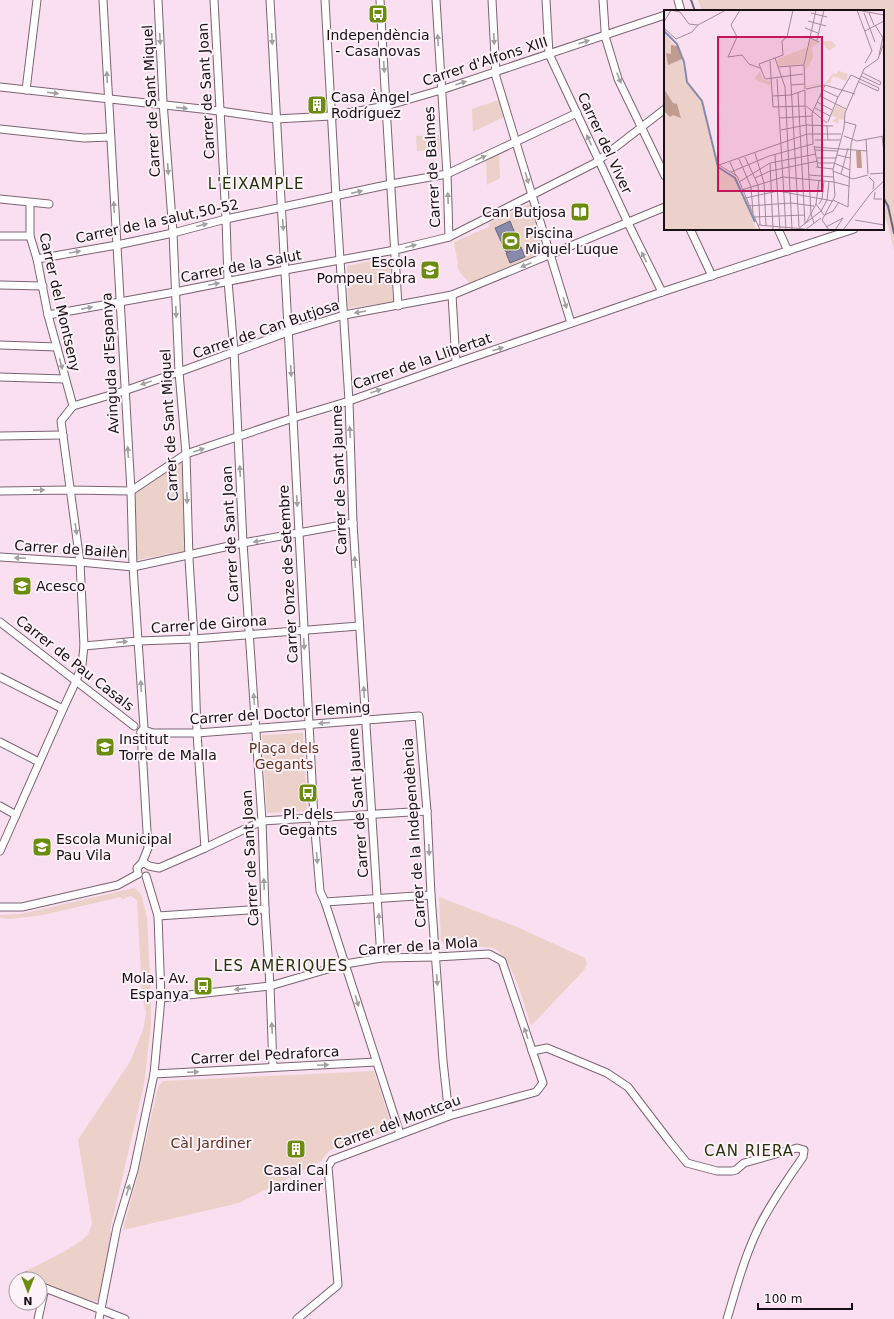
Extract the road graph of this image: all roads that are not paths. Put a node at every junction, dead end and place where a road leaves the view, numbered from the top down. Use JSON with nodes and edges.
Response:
{"nodes":[{"id":1,"x":37,"y":0,"type":"edge"},
{"id":2,"x":103,"y":0,"type":"edge"},
{"id":3,"x":158,"y":0,"type":"edge"},
{"id":4,"x":214,"y":0,"type":"edge"},
{"id":5,"x":270,"y":0,"type":"edge"},
{"id":6,"x":325,"y":0,"type":"edge"},
{"id":7,"x":380,"y":0,"type":"edge"},
{"id":8,"x":436,"y":0,"type":"edge"},
{"id":9,"x":492,"y":0,"type":"edge"},
{"id":10,"x":546,"y":0,"type":"edge"},
{"id":11,"x":603,"y":0,"type":"edge"},
{"id":12,"x":678,"y":0,"type":"edge"},
{"id":13,"x":680,"y":10,"type":"edge"},
{"id":14,"x":664,"y":15,"type":"edge"},
{"id":15,"x":605,"y":36,"type":"junction"},
{"id":16,"x":549,"y":54,"type":"junction"},
{"id":17,"x":496,"y":72,"type":"junction"},
{"id":18,"x":0,"y":87,"type":"edge"},
{"id":19,"x":26,"y":90,"type":"junction"},
{"id":20,"x":441,"y":90,"type":"junction"},
{"id":21,"x":108,"y":99,"type":"junction"},
{"id":22,"x":164,"y":106,"type":"junction"},
{"id":23,"x":386,"y":106,"type":"junction"},
{"id":24,"x":664,"y":110,"type":"edge"},
{"id":25,"x":220,"y":112,"type":"junction"},
{"id":26,"x":577,"y":113,"type":"junction"},
{"id":27,"x":331,"y":116,"type":"junction"},
{"id":28,"x":276,"y":119,"type":"junction"},
{"id":29,"x":642,"y":127,"type":"junction"},
{"id":30,"x":0,"y":129,"type":"edge"},
{"id":31,"x":110,"y":137,"type":"junction"},
{"id":32,"x":516,"y":142,"type":"junction"},
{"id":33,"x":599,"y":161,"type":"junction"},
{"id":34,"x":447,"y":174,"type":"junction"},
{"id":35,"x":664,"y":174,"type":"edge"},
{"id":36,"x":391,"y":184,"type":"junction"},
{"id":37,"x":532,"y":195,"type":"junction"},
{"id":38,"x":336,"y":197,"type":"junction"},
{"id":39,"x":0,"y":199,"type":"edge"},
{"id":40,"x":30,"y":203,"type":"junction"},
{"id":41,"x":49,"y":204,"type":"dead end"},
{"id":42,"x":664,"y":207,"type":"edge"},
{"id":43,"x":282,"y":208,"type":"junction"},
{"id":44,"x":226,"y":219,"type":"junction"},
{"id":45,"x":628,"y":223,"type":"junction"},
{"id":46,"x":690,"y":230,"type":"edge"},
{"id":47,"x":778,"y":230,"type":"edge"},
{"id":48,"x":851,"y":230,"type":"edge"},
{"id":49,"x":172,"y":233,"type":"junction"},
{"id":50,"x":0,"y":236,"type":"edge"},
{"id":51,"x":30,"y":236,"type":"junction"},
{"id":52,"x":449,"y":236,"type":"junction"},
{"id":53,"x":117,"y":245,"type":"junction"},
{"id":54,"x":395,"y":250,"type":"junction"},
{"id":55,"x":788,"y":251,"type":"junction"},
{"id":56,"x":550,"y":255,"type":"junction"},
{"id":57,"x":36,"y":259,"type":"junction"},
{"id":58,"x":341,"y":260,"type":"junction"},
{"id":59,"x":285,"y":270,"type":"junction"},
{"id":60,"x":712,"y":276,"type":"junction"},
{"id":61,"x":228,"y":282,"type":"junction"},
{"id":62,"x":0,"y":285,"type":"edge"},
{"id":63,"x":43,"y":286,"type":"junction"},
{"id":64,"x":175,"y":292,"type":"junction"},
{"id":65,"x":662,"y":292,"type":"junction"},
{"id":66,"x":452,"y":295,"type":"junction"},
{"id":67,"x":120,"y":302,"type":"junction"},
{"id":68,"x":398,"y":306,"type":"junction"},
{"id":69,"x":48,"y":315,"type":"junction"},
{"id":70,"x":344,"y":315,"type":"junction"},
{"id":71,"x":571,"y":323,"type":"junction"},
{"id":72,"x":288,"y":332,"type":"junction"},
{"id":73,"x":0,"y":345,"type":"edge"},
{"id":74,"x":57,"y":347,"type":"junction"},
{"id":75,"x":234,"y":351,"type":"junction"},
{"id":76,"x":456,"y":362,"type":"junction"},
{"id":77,"x":179,"y":372,"type":"junction"},
{"id":78,"x":0,"y":377,"type":"edge"},
{"id":79,"x":65,"y":379,"type":"junction"},
{"id":80,"x":124,"y":391,"type":"junction"},
{"id":81,"x":349,"y":401,"type":"junction"},
{"id":82,"x":73,"y":406,"type":"junction"},
{"id":83,"x":294,"y":418,"type":"junction"},
{"id":84,"x":63,"y":435,"type":"junction"},
{"id":85,"x":0,"y":436,"type":"edge"},
{"id":86,"x":238,"y":436,"type":"junction"},
{"id":87,"x":186,"y":454,"type":"junction"},
{"id":88,"x":70,"y":490,"type":"junction"},
{"id":89,"x":0,"y":491,"type":"edge"},
{"id":90,"x":131,"y":491,"type":"junction"},
{"id":91,"x":352,"y":523,"type":"junction"},
{"id":92,"x":299,"y":533,"type":"junction"},
{"id":93,"x":243,"y":543,"type":"junction"},
{"id":94,"x":189,"y":555,"type":"junction"},
{"id":95,"x":0,"y":557,"type":"edge"},
{"id":96,"x":80,"y":562,"type":"junction"},
{"id":97,"x":133,"y":567,"type":"junction"},
{"id":98,"x":0,"y":622,"type":"edge"},
{"id":99,"x":359,"y":626,"type":"junction"},
{"id":100,"x":304,"y":631,"type":"junction"},
{"id":101,"x":250,"y":634,"type":"junction"},
{"id":102,"x":194,"y":639,"type":"junction"},
{"id":103,"x":138,"y":641,"type":"junction"},
{"id":104,"x":84,"y":646,"type":"junction"},
{"id":105,"x":0,"y":677,"type":"edge"},
{"id":106,"x":76,"y":681,"type":"junction"},
{"id":107,"x":63,"y":709,"type":"junction"},
{"id":108,"x":419,"y":716,"type":"joint"},
{"id":109,"x":366,"y":721,"type":"junction"},
{"id":110,"x":309,"y":724,"type":"junction"},
{"id":111,"x":256,"y":728,"type":"junction"},
{"id":112,"x":143,"y":729,"type":"junction"},
{"id":113,"x":197,"y":733,"type":"junction"},
{"id":114,"x":0,"y":742,"type":"edge"},
{"id":115,"x":39,"y":762,"type":"junction"},
{"id":116,"x":0,"y":806,"type":"edge"},
{"id":117,"x":428,"y":811,"type":"junction"},
{"id":118,"x":16,"y":815,"type":"junction"},
{"id":119,"x":371,"y":815,"type":"junction"},
{"id":120,"x":314,"y":819,"type":"junction"},
{"id":121,"x":262,"y":821,"type":"junction"},
{"id":122,"x":205,"y":848,"type":"junction"},
{"id":123,"x":0,"y":851,"type":"edge"},
{"id":124,"x":145,"y":865,"type":"junction"},
{"id":125,"x":142,"y":875,"type":"junction"},
{"id":126,"x":431,"y":895,"type":"junction"},
{"id":127,"x":378,"y":899,"type":"junction"},
{"id":128,"x":325,"y":902,"type":"junction"},
{"id":129,"x":0,"y":907,"type":"edge"},
{"id":130,"x":265,"y":909,"type":"junction"},
{"id":131,"x":158,"y":916,"type":"junction"},
{"id":132,"x":436,"y":957,"type":"junction"},
{"id":133,"x":381,"y":958,"type":"junction"},
{"id":134,"x":345,"y":964,"type":"junction"},
{"id":135,"x":270,"y":986,"type":"junction"},
{"id":136,"x":161,"y":998,"type":"junction"},
{"id":137,"x":532,"y":1051,"type":"junction"},
{"id":138,"x":376,"y":1062,"type":"junction"},
{"id":139,"x":273,"y":1067,"type":"junction"},
{"id":140,"x":154,"y":1074,"type":"junction"},
{"id":141,"x":543,"y":1083,"type":"joint"},
{"id":142,"x":448,"y":1116,"type":"junction"},
{"id":143,"x":400,"y":1134,"type":"junction"},
{"id":144,"x":48,"y":1288,"type":"edge"},
{"id":145,"x":101,"y":1310,"type":"junction"},
{"id":146,"x":99,"y":1319,"type":"edge"},
{"id":147,"x":125,"y":1319,"type":"edge"},
{"id":148,"x":297,"y":1319,"type":"edge"},
{"id":149,"x":727,"y":1319,"type":"edge"}],
"edges":[{"from":1,"to":19,"type":"street"},
{"from":21,"to":2,"type":"street","name":"Avinguda d'Espanya","one_way":true},
{"from":3,"to":22,"type":"street","name":"Carrer de Sant Miquel","one_way":true},
{"from":4,"to":25,"type":"street","name":"Carrer de Sant Joan"},
{"from":5,"to":28,"type":"street","name":"Carrer Onze de Setembre","one_way":true},
{"from":6,"to":27,"type":"street","name":"Carrer de Sant Jaume"},
{"from":7,"to":23,"type":"street","one_way":true},
{"from":20,"to":8,"type":"street","name":"Carrer de Balmes","one_way":true},
{"from":9,"to":17,"type":"street","one_way":true},
{"from":10,"to":16,"type":"street","name":"Carrer del Viver"},
{"from":11,"to":15,"type":"street"},
{"from":12,"to":13,"type":"street"},
{"from":14,"to":15,"type":"street","name":"Carrer d'Alfons XIII"},
{"from":16,"to":15,"type":"street","name":"Carrer d'Alfons XIII","one_way":true},
{"from":15,"to":29,"type":"street","one_way":true},
{"from":16,"to":17,"type":"street","name":"Carrer d'Alfons XIII"},
{"from":16,"to":26,"type":"street","name":"Carrer del Viver"},
{"from":20,"to":17,"type":"street","name":"Carrer d'Alfons XIII","one_way":true},
{"from":17,"to":32,"type":"street"},
{"from":18,"to":19,"type":"street","name":"Carrer d'Alfons XIII"},
{"from":19,"to":21,"type":"street","name":"Carrer d'Alfons XIII","one_way":true},
{"from":20,"to":23,"type":"street","name":"Carrer d'Alfons XIII"},
{"from":20,"to":34,"type":"street","name":"Carrer de Balmes"},
{"from":21,"to":22,"type":"street","name":"Carrer d'Alfons XIII"},
{"from":21,"to":31,"type":"street","name":"Avinguda d'Espanya"},
{"from":22,"to":25,"type":"street","name":"Carrer d'Alfons XIII","one_way":true},
{"from":22,"to":49,"type":"street","name":"Carrer de Sant Miquel","one_way":true},
{"from":23,"to":27,"type":"street","name":"Carrer d'Alfons XIII"},
{"from":23,"to":36,"type":"street"},
{"from":24,"to":29,"type":"street","name":"Carrer de la Salut"},
{"from":25,"to":28,"type":"street","name":"Carrer d'Alfons XIII"},
{"from":25,"to":44,"type":"street","name":"Carrer de Sant Joan"},
{"from":26,"to":32,"type":"street","name":"Carrer de la salut,50-52"},
{"from":33,"to":26,"type":"street","name":"Carrer del Viver","one_way":true},
{"from":27,"to":28,"type":"street","name":"Carrer d'Alfons XIII"},
{"from":27,"to":38,"type":"street","name":"Carrer de Sant Jaume"},
{"from":28,"to":43,"type":"street","name":"Carrer Onze de Setembre"},
{"from":29,"to":33,"type":"street","name":"Carrer de la Salut"},
{"from":29,"to":35,"type":"street"},
{"from":30,"to":31,"type":"street"},
{"from":53,"to":31,"type":"street","name":"Avinguda d'Espanya","one_way":true},
{"from":34,"to":32,"type":"street","name":"Carrer de la salut,50-52","one_way":true},
{"from":32,"to":37,"type":"street","one_way":true},
{"from":33,"to":37,"type":"street","name":"Carrer de la Salut"},
{"from":33,"to":45,"type":"street","name":"Carrer del Viver"},
{"from":34,"to":36,"type":"street","name":"Carrer de la salut,50-52"},
{"from":52,"to":34,"type":"street","name":"Carrer de Balmes","one_way":true},
{"from":38,"to":36,"type":"street","name":"Carrer de la salut,50-52","one_way":true},
{"from":36,"to":54,"type":"street"},
{"from":37,"to":52,"type":"street","name":"Carrer de la Salut"},
{"from":37,"to":56,"type":"street"},
{"from":38,"to":43,"type":"street","name":"Carrer de la salut,50-52"},
{"from":38,"to":58,"type":"street","name":"Carrer de Sant Jaume"},
{"from":39,"to":40,"type":"street"},
{"from":40,"to":41,"type":"street"},
{"from":40,"to":51,"type":"street","name":"Carrer del Montseny"},
{"from":42,"to":45,"type":"street","name":"Carrer de Can Butjosa"},
{"from":43,"to":44,"type":"street","name":"Carrer de la salut,50-52"},
{"from":43,"to":59,"type":"street","name":"Carrer Onze de Setembre","one_way":true},
{"from":49,"to":44,"type":"street","name":"Carrer de la salut,50-52","one_way":true},
{"from":44,"to":61,"type":"street","name":"Carrer de Sant Joan"},
{"from":45,"to":56,"type":"street","name":"Carrer de Can Butjosa"},
{"from":65,"to":45,"type":"street","name":"Carrer del Viver","one_way":true},
{"from":46,"to":60,"type":"street"},
{"from":47,"to":55,"type":"street"},
{"from":48,"to":55,"type":"street","name":"Carrer de la Llibertat"},
{"from":49,"to":53,"type":"street","name":"Carrer de la salut,50-52"},
{"from":49,"to":64,"type":"street","name":"Carrer de Sant Miquel"},
{"from":50,"to":51,"type":"street"},
{"from":51,"to":57,"type":"street","name":"Carrer del Montseny"},
{"from":54,"to":52,"type":"street","name":"Carrer de la Salut","one_way":true},
{"from":57,"to":53,"type":"street","name":"Carrer de la salut,50-52","one_way":true},
{"from":53,"to":67,"type":"street","name":"Avinguda d'Espanya"},
{"from":54,"to":58,"type":"street","name":"Carrer de la Salut"},
{"from":54,"to":68,"type":"street"},
{"from":55,"to":60,"type":"street","name":"Carrer de la Llibertat"},
{"from":56,"to":66,"type":"street","name":"Carrer de Can Butjosa","one_way":true},
{"from":56,"to":71,"type":"street","one_way":true},
{"from":57,"to":63,"type":"street","name":"Carrer del Montseny"},
{"from":58,"to":59,"type":"street","name":"Carrer de la Salut"},
{"from":58,"to":70,"type":"street","name":"Carrer de Sant Jaume"},
{"from":59,"to":61,"type":"street","name":"Carrer de la Salut"},
{"from":59,"to":72,"type":"street","name":"Carrer Onze de Setembre"},
{"from":60,"to":65,"type":"street","name":"Carrer de la Llibertat"},
{"from":64,"to":61,"type":"street","name":"Carrer de la Salut","one_way":true},
{"from":61,"to":75,"type":"street","name":"Carrer de Sant Joan"},
{"from":62,"to":63,"type":"street"},
{"from":63,"to":69,"type":"street","name":"Carrer del Montseny"},
{"from":64,"to":67,"type":"street","name":"Carrer de la Salut"},
{"from":64,"to":77,"type":"street","name":"Carrer de Sant Miquel","one_way":true},
{"from":65,"to":71,"type":"street","name":"Carrer de la Llibertat"},
{"from":66,"to":68,"type":"street","name":"Carrer de Can Butjosa"},
{"from":66,"to":76,"type":"street"},
{"from":69,"to":67,"type":"street","name":"Carrer de la Salut","one_way":true},
{"from":67,"to":80,"type":"street","name":"Avinguda d'Espanya"},
{"from":68,"to":70,"type":"street","name":"Carrer de Can Butjosa","one_way":true},
{"from":69,"to":74,"type":"street","name":"Carrer del Montseny"},
{"from":70,"to":72,"type":"street","name":"Carrer de Can Butjosa"},
{"from":70,"to":81,"type":"street","name":"Carrer de Sant Jaume"},
{"from":76,"to":71,"type":"street","name":"Carrer de la Llibertat","one_way":true},
{"from":72,"to":75,"type":"street","name":"Carrer de Can Butjosa"},
{"from":72,"to":83,"type":"street","name":"Carrer Onze de Setembre","one_way":true},
{"from":73,"to":74,"type":"street"},
{"from":74,"to":79,"type":"street","name":"Carrer del Montseny","one_way":true},
{"from":75,"to":77,"type":"street","name":"Carrer de Can Butjosa"},
{"from":75,"to":86,"type":"street","name":"Carrer de Sant Joan"},
{"from":81,"to":76,"type":"street","name":"Carrer de la Llibertat","one_way":true},
{"from":77,"to":80,"type":"street","name":"Carrer de Can Butjosa","one_way":true},
{"from":77,"to":87,"type":"street","name":"Carrer de Sant Miquel"},
{"from":78,"to":79,"type":"street"},
{"from":79,"to":82,"type":"street","name":"Carrer del Montseny"},
{"from":80,"to":82,"type":"street","name":"Carrer de Can Butjosa"},
{"from":90,"to":80,"type":"street","name":"Avinguda d'Espanya","one_way":true},
{"from":81,"to":83,"type":"street","name":"Carrer de la Llibertat"},
{"from":91,"to":81,"type":"street","name":"Carrer de Sant Jaume","one_way":true},
{"from":82,"to":84,"type":"street"},
{"from":83,"to":86,"type":"street","name":"Carrer de la Llibertat"},
{"from":83,"to":92,"type":"street","name":"Carrer Onze de Setembre","one_way":true},
{"from":84,"to":85,"type":"street"},
{"from":84,"to":88,"type":"street"},
{"from":87,"to":86,"type":"street","name":"Carrer de la Llibertat","one_way":true},
{"from":93,"to":86,"type":"street","name":"Carrer de Sant Joan","one_way":true},
{"from":87,"to":90,"type":"street","name":"Carrer de la Llibertat"},
{"from":87,"to":94,"type":"street","name":"Carrer de Sant Miquel","one_way":true},
{"from":89,"to":88,"type":"street","one_way":true},
{"from":88,"to":90,"type":"street"},
{"from":88,"to":96,"type":"street","one_way":true},
{"from":90,"to":97,"type":"street","name":"Avinguda d'Espanya"},
{"from":91,"to":92,"type":"street","name":"Carrer de Bailèn"},
{"from":99,"to":91,"type":"street","name":"Carrer de Sant Jaume","one_way":true},
{"from":92,"to":93,"type":"street","name":"Carrer de Bailèn","one_way":true},
{"from":92,"to":100,"type":"street","name":"Carrer Onze de Setembre"},
{"from":93,"to":94,"type":"street","name":"Carrer de Bailèn"},
{"from":93,"to":101,"type":"street","name":"Carrer de Sant Joan"},
{"from":94,"to":97,"type":"street","name":"Carrer de Bailèn"},
{"from":94,"to":102,"type":"street","name":"Carrer de Sant Miquel"},
{"from":96,"to":95,"type":"street","name":"Carrer de Bailèn","one_way":true},
{"from":96,"to":97,"type":"street","name":"Carrer de Bailèn"},
{"from":96,"to":104,"type":"street"},
{"from":97,"to":103,"type":"street","name":"Avinguda d'Espanya"},
{"from":98,"to":106,"type":"street","name":"Carrer de Pau Casals"},
{"from":99,"to":100,"type":"street","name":"Carrer de Girona"},
{"from":109,"to":99,"type":"street","name":"Carrer de Sant Jaume","one_way":true},
{"from":100,"to":101,"type":"street","name":"Carrer de Girona"},
{"from":100,"to":110,"type":"street","name":"Carrer Onze de Setembre","one_way":true},
{"from":101,"to":102,"type":"street","name":"Carrer de Girona"},
{"from":111,"to":101,"type":"street","name":"Carrer de Sant Joan","one_way":true},
{"from":102,"to":103,"type":"street","name":"Carrer de Girona"},
{"from":102,"to":113,"type":"street","name":"Carrer de Sant Miquel"},
{"from":104,"to":103,"type":"street","name":"Carrer de Girona","one_way":true},
{"from":112,"to":103,"type":"street","name":"Avinguda d'Espanya","one_way":true},
{"from":104,"to":106,"type":"street"},
{"from":105,"to":107,"type":"street"},
{"from":106,"to":107,"type":"street"},
{"from":106,"to":112,"type":"street","name":"Carrer de Pau Casals"},
{"from":107,"to":115,"type":"street"},
{"from":108,"to":109,"type":"street","name":"Carrer del Doctor Fleming"},
{"from":108,"to":117,"type":"street","name":"Carrer de la Independència"},
{"from":109,"to":110,"type":"street","name":"Carrer del Doctor Fleming","one_way":true},
{"from":109,"to":119,"type":"street","name":"Carrer de Sant Jaume"},
{"from":110,"to":111,"type":"street","name":"Carrer del Doctor Fleming"},
{"from":110,"to":120,"type":"street","name":"Carrer Onze de Setembre"},
{"from":111,"to":113,"type":"street","name":"Carrer del Doctor Fleming"},
{"from":111,"to":121,"type":"street","name":"Carrer de Sant Joan"},
{"from":112,"to":113,"type":"street","name":"Carrer del Doctor Fleming"},
{"from":112,"to":124,"type":"street","name":"Avinguda d'Espanya"},
{"from":113,"to":122,"type":"street","name":"Carrer de Sant Miquel"},
{"from":114,"to":115,"type":"street"},
{"from":115,"to":118,"type":"street"},
{"from":116,"to":118,"type":"street"},
{"from":117,"to":119,"type":"street"},
{"from":117,"to":126,"type":"street","name":"Carrer de la Independència","one_way":true},
{"from":118,"to":123,"type":"street"},
{"from":119,"to":120,"type":"street"},
{"from":119,"to":127,"type":"street","name":"Carrer de Sant Jaume"},
{"from":120,"to":121,"type":"street"},
{"from":120,"to":128,"type":"street","name":"Carrer Onze de Setembre","one_way":true},
{"from":121,"to":122,"type":"street"},
{"from":130,"to":121,"type":"street","name":"Carrer de Sant Joan","one_way":true},
{"from":122,"to":124,"type":"street"},
{"from":124,"to":125,"type":"street"},
{"from":124,"to":125,"type":"street"},
{"from":125,"to":129,"type":"street"},
{"from":125,"to":131,"type":"street"},
{"from":126,"to":127,"type":"street"},
{"from":126,"to":132,"type":"street","name":"Carrer de la Independència"},
{"from":127,"to":128,"type":"street"},
{"from":133,"to":127,"type":"street","name":"Carrer de Sant Jaume","one_way":true},
{"from":128,"to":134,"type":"street","name":"Carrer Onze de Setembre"},
{"from":130,"to":131,"type":"street"},
{"from":130,"to":135,"type":"street","name":"Carrer de Sant Joan"},
{"from":131,"to":136,"type":"street"},
{"from":132,"to":133,"type":"street","name":"Carrer de la Mola"},
{"from":137,"to":132,"type":"street","name":"Carrer de la Mola","one_way":true},
{"from":132,"to":142,"type":"street","name":"Carrer de la Independència","one_way":true},
{"from":133,"to":134,"type":"street","name":"Carrer de la Mola"},
{"from":134,"to":135,"type":"street","name":"Carrer de la Mola"},
{"from":134,"to":138,"type":"street","name":"Carrer Onze de Setembre","one_way":true},
{"from":135,"to":136,"type":"street","name":"Carrer de la Mola","one_way":true},
{"from":139,"to":135,"type":"street","name":"Carrer de Sant Joan","one_way":true},
{"from":136,"to":140,"type":"street"},
{"from":137,"to":141,"type":"street","name":"Carrer de la Mola"},
{"from":137,"to":149,"type":"street"},
{"from":139,"to":138,"type":"street","name":"Carrer del Pedraforca","one_way":true},
{"from":138,"to":143,"type":"street","name":"Carrer Onze de Setembre"},
{"from":140,"to":139,"type":"street","name":"Carrer del Pedraforca","one_way":true},
{"from":145,"to":140,"type":"street","one_way":true},
{"from":141,"to":142,"type":"street","name":"Carrer del Montcau"},
{"from":142,"to":143,"type":"street","name":"Carrer del Montcau"},
{"from":143,"to":148,"type":"street","name":"Carrer del Montcau"},
{"from":144,"to":145,"type":"street"},
{"from":145,"to":146,"type":"street"},
{"from":145,"to":147,"type":"street"}]}
